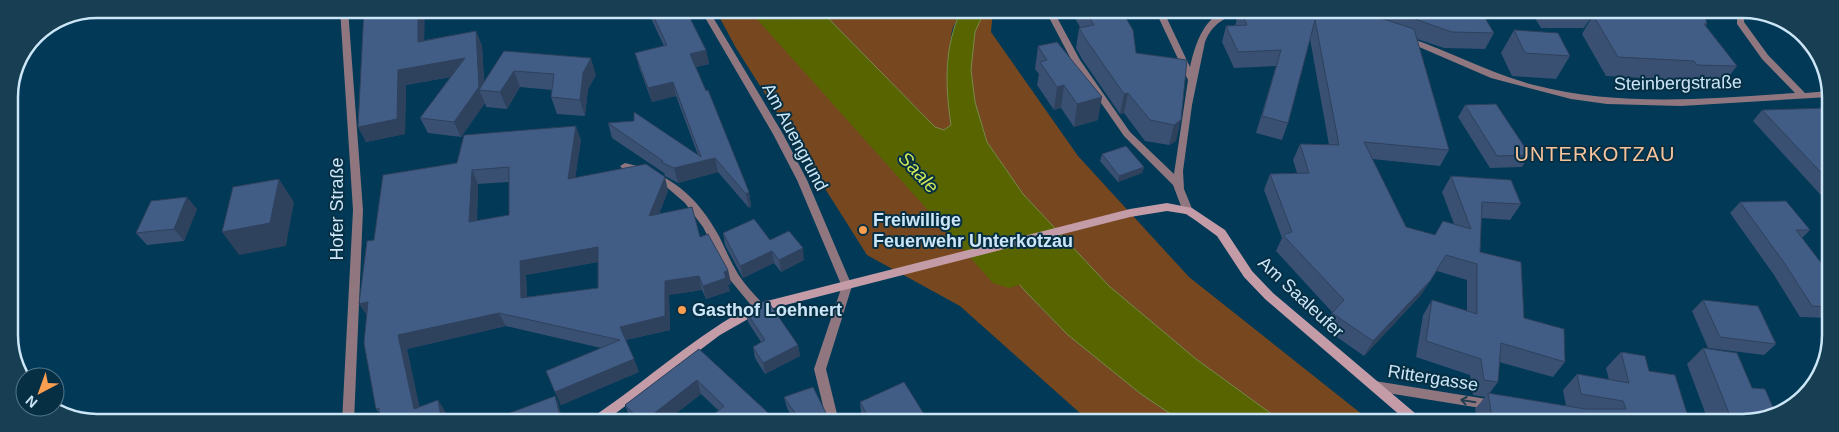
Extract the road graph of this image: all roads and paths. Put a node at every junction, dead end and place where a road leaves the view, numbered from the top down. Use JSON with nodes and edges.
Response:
{"nodes":[{"id":1,"x":345,"y":18,"type":"edge"},
{"id":2,"x":709,"y":18,"type":"edge"},
{"id":3,"x":1053,"y":18,"type":"edge"},
{"id":4,"x":1163,"y":18,"type":"edge"},
{"id":5,"x":1221,"y":18,"type":"edge"},
{"id":6,"x":1740,"y":18,"type":"edge"},
{"id":7,"x":1402,"y":38,"type":"edge"},
{"id":8,"x":1192,"y":80,"type":"junction"},
{"id":9,"x":1822,"y":94,"type":"edge"},
{"id":10,"x":1802,"y":95,"type":"junction"},
{"id":11,"x":625,"y":166,"type":"edge"},
{"id":12,"x":1177,"y":184,"type":"junction"},
{"id":13,"x":1188,"y":211,"type":"junction"},
{"id":14,"x":846,"y":286,"type":"junction"},
{"id":15,"x":760,"y":307,"type":"junction"},
{"id":16,"x":1375,"y":386,"type":"junction"},
{"id":17,"x":1508,"y":408,"type":"edge"},
{"id":18,"x":348,"y":409,"type":"junction"},
{"id":19,"x":346,"y":414,"type":"edge"},
{"id":20,"x":348,"y":414,"type":"edge"},
{"id":21,"x":606,"y":414,"type":"edge"},
{"id":22,"x":831,"y":414,"type":"edge"},
{"id":23,"x":1408,"y":414,"type":"edge"}],
"edges":[{"from":1,"to":18,"type":"street","name":"Hofer Straße"},
{"from":2,"to":14,"type":"street","name":"Am Auengrund"},
{"from":3,"to":12,"type":"street"},
{"from":4,"to":8,"type":"street"},
{"from":5,"to":8,"type":"street"},
{"from":6,"to":10,"type":"street"},
{"from":7,"to":10,"type":"street","name":"Steinbergstraße"},
{"from":8,"to":12,"type":"street"},
{"from":9,"to":10,"type":"street","name":"Steinbergstraße"},
{"from":11,"to":15,"type":"street"},
{"from":12,"to":13,"type":"street"},
{"from":13,"to":14,"type":"street","name":"Am Saaleufer"},
{"from":13,"to":16,"type":"street","name":"Am Saaleufer"},
{"from":14,"to":15,"type":"street","name":"Am Saaleufer"},
{"from":14,"to":22,"type":"street"},
{"from":15,"to":21,"type":"street","name":"Am Saaleufer"},
{"from":17,"to":16,"type":"street","name":"Rittergasse","one_way":true},
{"from":16,"to":23,"type":"street","name":"Am Saaleufer"},
{"from":18,"to":19,"type":"street","name":"Hofer Straße"},
{"from":18,"to":20,"type":"street","name":"Hofer Straße"}]}
